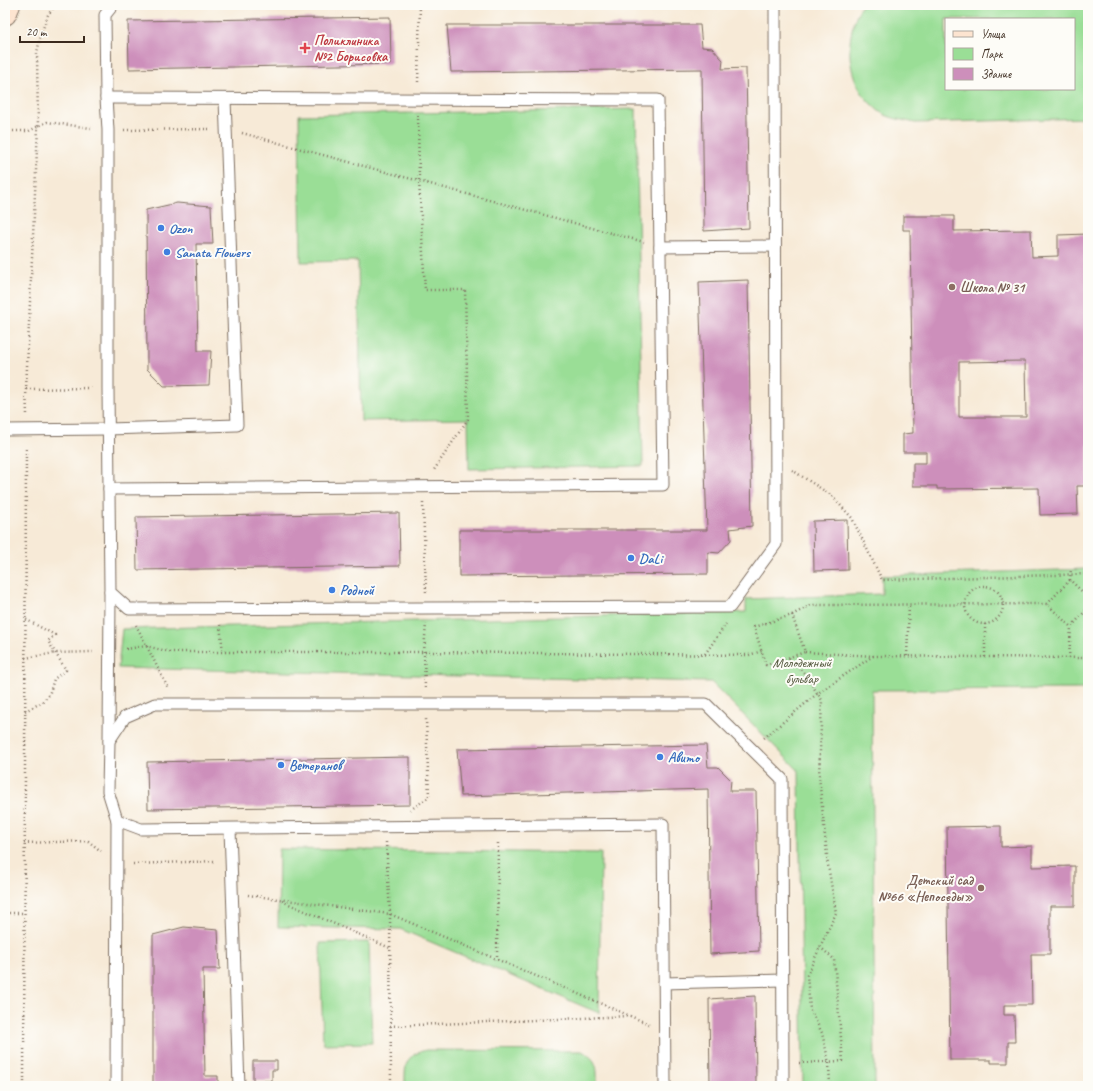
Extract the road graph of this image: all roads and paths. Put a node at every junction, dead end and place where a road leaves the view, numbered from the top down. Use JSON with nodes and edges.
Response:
{"nodes":[{"id":1,"x":9,"y":5,"type":"edge"},
{"id":2,"x":55,"y":5,"type":"edge"},
{"id":3,"x":113,"y":5,"type":"edge"},
{"id":4,"x":420,"y":5,"type":"edge"},
{"id":5,"x":775,"y":5,"type":"edge"},
{"id":6,"x":5,"y":14,"type":"edge"},
{"id":7,"x":106,"y":98,"type":"junction"},
{"id":8,"x":225,"y":99,"type":"junction"},
{"id":9,"x":418,"y":100,"type":"junction"},
{"id":10,"x":38,"y":127,"type":"junction"},
{"id":11,"x":227,"y":129,"type":"junction"},
{"id":12,"x":108,"y":130,"type":"junction"},
{"id":13,"x":5,"y":131,"type":"edge"},
{"id":14,"x":419,"y":180,"type":"junction"},
{"id":15,"x":775,"y":246,"type":"junction"},
{"id":16,"x":660,"y":247,"type":"junction"},
{"id":17,"x":108,"y":388,"type":"junction"},
{"id":18,"x":26,"y":389,"type":"junction"},
{"id":19,"x":108,"y":429,"type":"junction"},
{"id":20,"x":5,"y":430,"type":"edge"},
{"id":21,"x":27,"y":430,"type":"junction"},
{"id":22,"x":776,"y":460,"type":"junction"},
{"id":23,"x":422,"y":487,"type":"junction"},
{"id":24,"x":109,"y":489,"type":"junction"},
{"id":25,"x":1071,"y":569,"type":"dead end"},
{"id":26,"x":1070,"y":574,"type":"junction"},
{"id":27,"x":1088,"y":574,"type":"edge"},
{"id":28,"x":1070,"y":580,"type":"junction"},
{"id":29,"x":110,"y":592,"type":"junction"},
{"id":30,"x":1088,"y":597,"type":"edge"},
{"id":31,"x":1004,"y":604,"type":"junction"},
{"id":32,"x":1047,"y":604,"type":"junction"},
{"id":33,"x":909,"y":605,"type":"junction"},
{"id":34,"x":966,"y":605,"type":"junction"},
{"id":35,"x":427,"y":608,"type":"junction"},
{"id":36,"x":1088,"y":608,"type":"edge"},
{"id":37,"x":129,"y":609,"type":"junction"},
{"id":38,"x":210,"y":609,"type":"junction"},
{"id":39,"x":792,"y":615,"type":"junction"},
{"id":40,"x":25,"y":619,"type":"junction"},
{"id":41,"x":985,"y":624,"type":"junction"},
{"id":42,"x":1071,"y":627,"type":"junction"},
{"id":43,"x":146,"y":646,"type":"junction"},
{"id":44,"x":109,"y":651,"type":"junction"},
{"id":45,"x":762,"y":651,"type":"junction"},
{"id":46,"x":223,"y":652,"type":"junction"},
{"id":47,"x":424,"y":652,"type":"junction"},
{"id":48,"x":804,"y":652,"type":"junction"},
{"id":49,"x":55,"y":653,"type":"junction"},
{"id":50,"x":873,"y":656,"type":"junction"},
{"id":51,"x":907,"y":656,"type":"junction"},
{"id":52,"x":985,"y":657,"type":"junction"},
{"id":53,"x":25,"y":658,"type":"junction"},
{"id":54,"x":789,"y":658,"type":"junction"},
{"id":55,"x":1069,"y":658,"type":"junction"},
{"id":56,"x":1088,"y":658,"type":"edge"},
{"id":57,"x":818,"y":693,"type":"junction"},
{"id":58,"x":177,"y":704,"type":"junction"},
{"id":59,"x":426,"y":704,"type":"junction"},
{"id":60,"x":25,"y":711,"type":"junction"},
{"id":61,"x":109,"y":742,"type":"junction"},
{"id":62,"x":751,"y":749,"type":"junction"},
{"id":63,"x":117,"y":820,"type":"junction"},
{"id":64,"x":498,"y":826,"type":"junction"},
{"id":65,"x":385,"y":827,"type":"junction"},
{"id":66,"x":230,"y":829,"type":"junction"},
{"id":67,"x":24,"y":843,"type":"junction"},
{"id":68,"x":117,"y":865,"type":"junction"},
{"id":69,"x":233,"y":893,"type":"junction"},
{"id":70,"x":278,"y":899,"type":"junction"},
{"id":71,"x":5,"y":913,"type":"edge"},
{"id":72,"x":24,"y":913,"type":"junction"},
{"id":73,"x":390,"y":914,"type":"junction"},
{"id":74,"x":820,"y":947,"type":"junction"},
{"id":75,"x":390,"y":948,"type":"junction"},
{"id":76,"x":497,"y":960,"type":"junction"},
{"id":77,"x":782,"y":980,"type":"junction"},
{"id":78,"x":664,"y":983,"type":"junction"},
{"id":79,"x":630,"y":1016,"type":"junction"},
{"id":80,"x":390,"y":1026,"type":"junction"},
{"id":81,"x":664,"y":1031,"type":"junction"},
{"id":82,"x":783,"y":1063,"type":"junction"},
{"id":83,"x":829,"y":1063,"type":"junction"},
{"id":84,"x":24,"y":1086,"type":"edge"},
{"id":85,"x":116,"y":1086,"type":"edge"},
{"id":86,"x":239,"y":1086,"type":"edge"},
{"id":87,"x":391,"y":1086,"type":"edge"},
{"id":88,"x":665,"y":1086,"type":"edge"},
{"id":89,"x":783,"y":1086,"type":"edge"},
{"id":90,"x":830,"y":1086,"type":"edge"}],
"edges":[{"from":1,"to":6,"type":"street"},
{"from":2,"to":10,"type":"path"},
{"from":3,"to":7,"type":"lane"},
{"from":4,"to":9,"type":"path"},
{"from":5,"to":15,"type":"lane"},
{"from":7,"to":8,"type":"lane"},
{"from":7,"to":12,"type":"lane"},
{"from":8,"to":9,"type":"lane"},
{"from":8,"to":11,"type":"lane"},
{"from":9,"to":14,"type":"path"},
{"from":9,"to":16,"type":"lane"},
{"from":10,"to":12,"type":"path"},
{"from":10,"to":13,"type":"path"},
{"from":10,"to":18,"type":"path"},
{"from":11,"to":12,"type":"path"},
{"from":11,"to":14,"type":"path"},
{"from":11,"to":19,"type":"lane"},
{"from":12,"to":17,"type":"lane"},
{"from":14,"to":16,"type":"path"},
{"from":14,"to":23,"type":"path"},
{"from":15,"to":16,"type":"lane"},
{"from":15,"to":22,"type":"lane"},
{"from":16,"to":23,"type":"lane"},
{"from":17,"to":18,"type":"path"},
{"from":17,"to":19,"type":"lane"},
{"from":18,"to":21,"type":"path"},
{"from":19,"to":21,"type":"lane"},
{"from":19,"to":24,"type":"lane"},
{"from":20,"to":21,"type":"lane"},
{"from":21,"to":40,"type":"path"},
{"from":22,"to":26,"type":"path"},
{"from":22,"to":35,"type":"lane"},
{"from":23,"to":24,"type":"lane"},
{"from":23,"to":35,"type":"path"},
{"from":24,"to":29,"type":"lane"},
{"from":25,"to":26,"type":"path"},
{"from":26,"to":27,"type":"path"},
{"from":26,"to":28,"type":"path"},
{"from":28,"to":30,"type":"path"},
{"from":28,"to":32,"type":"path"},
{"from":29,"to":37,"type":"lane"},
{"from":29,"to":44,"type":"lane"},
{"from":31,"to":32,"type":"path"},
{"from":31,"to":34,"type":"path"},
{"from":31,"to":34,"type":"path"},
{"from":31,"to":41,"type":"path"},
{"from":32,"to":42,"type":"path"},
{"from":33,"to":34,"type":"path"},
{"from":33,"to":39,"type":"path"},
{"from":33,"to":51,"type":"path"},
{"from":34,"to":41,"type":"path"},
{"from":35,"to":38,"type":"lane"},
{"from":35,"to":47,"type":"path"},
{"from":36,"to":42,"type":"path"},
{"from":37,"to":38,"type":"lane"},
{"from":37,"to":43,"type":"path"},
{"from":38,"to":46,"type":"path"},
{"from":39,"to":45,"type":"path"},
{"from":39,"to":48,"type":"path"},
{"from":40,"to":49,"type":"path"},
{"from":40,"to":53,"type":"path"},
{"from":41,"to":52,"type":"path"},
{"from":42,"to":55,"type":"path"},
{"from":43,"to":44,"type":"path"},
{"from":43,"to":46,"type":"path"},
{"from":43,"to":58,"type":"path"},
{"from":44,"to":49,"type":"path"},
{"from":44,"to":61,"type":"lane"},
{"from":45,"to":47,"type":"path"},
{"from":45,"to":54,"type":"path"},
{"from":46,"to":47,"type":"path"},
{"from":47,"to":59,"type":"path"},
{"from":48,"to":50,"type":"path"},
{"from":48,"to":54,"type":"path"},
{"from":49,"to":53,"type":"path"},
{"from":49,"to":60,"type":"path"},
{"from":50,"to":51,"type":"path"},
{"from":50,"to":57,"type":"path"},
{"from":51,"to":52,"type":"path"},
{"from":52,"to":55,"type":"path"},
{"from":53,"to":60,"type":"path"},
{"from":54,"to":57,"type":"path"},
{"from":55,"to":56,"type":"path"},
{"from":57,"to":62,"type":"path"},
{"from":57,"to":74,"type":"path"},
{"from":58,"to":59,"type":"lane"},
{"from":58,"to":61,"type":"lane"},
{"from":59,"to":62,"type":"lane"},
{"from":59,"to":65,"type":"path"},
{"from":60,"to":67,"type":"path"},
{"from":61,"to":63,"type":"lane"},
{"from":62,"to":77,"type":"lane"},
{"from":63,"to":66,"type":"lane"},
{"from":63,"to":68,"type":"lane"},
{"from":64,"to":65,"type":"lane"},
{"from":64,"to":76,"type":"path"},
{"from":64,"to":78,"type":"lane"},
{"from":65,"to":66,"type":"lane"},
{"from":65,"to":73,"type":"path"},
{"from":66,"to":69,"type":"lane"},
{"from":67,"to":68,"type":"path"},
{"from":67,"to":72,"type":"path"},
{"from":68,"to":69,"type":"path"},
{"from":68,"to":85,"type":"lane"},
{"from":69,"to":70,"type":"path"},
{"from":69,"to":86,"type":"lane"},
{"from":70,"to":73,"type":"path"},
{"from":70,"to":75,"type":"path"},
{"from":71,"to":72,"type":"path"},
{"from":72,"to":84,"type":"path"},
{"from":73,"to":75,"type":"path"},
{"from":73,"to":76,"type":"path"},
{"from":74,"to":83,"type":"path"},
{"from":74,"to":83,"type":"path"},
{"from":75,"to":80,"type":"path"},
{"from":76,"to":79,"type":"path"},
{"from":77,"to":78,"type":"lane"},
{"from":77,"to":82,"type":"lane"},
{"from":78,"to":81,"type":"lane"},
{"from":79,"to":80,"type":"path"},
{"from":79,"to":81,"type":"path"},
{"from":80,"to":87,"type":"path"},
{"from":81,"to":88,"type":"lane"},
{"from":82,"to":83,"type":"path"},
{"from":82,"to":89,"type":"lane"},
{"from":83,"to":90,"type":"path"}]}
